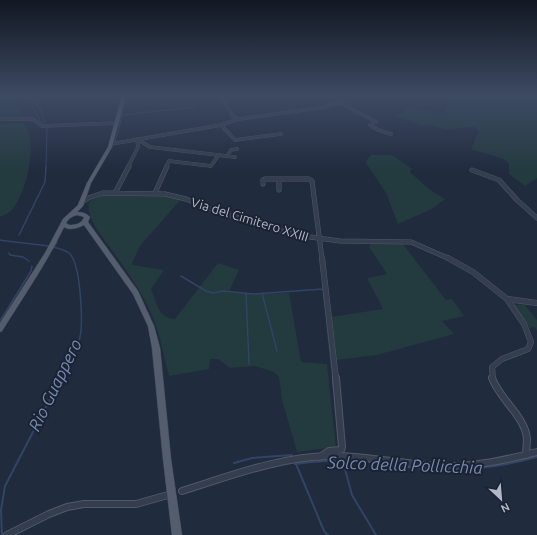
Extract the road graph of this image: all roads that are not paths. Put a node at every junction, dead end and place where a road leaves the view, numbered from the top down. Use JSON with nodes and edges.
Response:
{"nodes":[{"id":1,"x":36,"y":121,"type":"edge"},
{"id":2,"x":232,"y":121,"type":"edge"},
{"id":3,"x":374,"y":121,"type":"edge"},
{"id":4,"x":116,"y":123,"type":"joint"},
{"id":5,"x":221,"y":124,"type":"junction"},
{"id":6,"x":281,"y":134,"type":"dead end"},
{"id":7,"x":391,"y":134,"type":"dead end"},
{"id":8,"x":137,"y":139,"type":"junction"},
{"id":9,"x":111,"y":144,"type":"junction"},
{"id":10,"x":237,"y":148,"type":"dead end"},
{"id":11,"x":218,"y":156,"type":"junction"},
{"id":12,"x":227,"y":156,"type":"junction"},
{"id":13,"x":235,"y":157,"type":"dead end"},
{"id":14,"x":472,"y":170,"type":"dead end"},
{"id":15,"x":279,"y":179,"type":"junction"},
{"id":16,"x":263,"y":184,"type":"dead end"},
{"id":17,"x":279,"y":190,"type":"dead end"},
{"id":18,"x":115,"y":193,"type":"junction"},
{"id":19,"x":155,"y":193,"type":"junction"},
{"id":20,"x":80,"y":204,"type":"junction"},
{"id":21,"x":83,"y":214,"type":"junction"},
{"id":22,"x":71,"y":216,"type":"junction"},
{"id":23,"x":537,"y":218,"type":"edge"},
{"id":24,"x":85,"y":222,"type":"junction"},
{"id":25,"x":64,"y":223,"type":"junction"},
{"id":26,"x":74,"y":227,"type":"junction"},
{"id":27,"x":92,"y":232,"type":"junction"},
{"id":28,"x":57,"y":236,"type":"junction"},
{"id":29,"x":319,"y":239,"type":"junction"},
{"id":30,"x":507,"y":299,"type":"junction"},
{"id":31,"x":537,"y":303,"type":"edge"},
{"id":32,"x":0,"y":329,"type":"edge"},
{"id":33,"x":537,"y":452,"type":"edge"},
{"id":34,"x":526,"y":455,"type":"junction"},
{"id":35,"x":320,"y":457,"type":"junction"},
{"id":36,"x":182,"y":491,"type":"dead end"},
{"id":37,"x":168,"y":495,"type":"dead end"},
{"id":38,"x":7,"y":535,"type":"edge"},
{"id":39,"x":177,"y":535,"type":"edge"}],
"edges":[{"from":1,"to":4,"type":"street"},
{"from":2,"to":5,"type":"street"},
{"from":3,"to":7,"type":"street"},
{"from":4,"to":9,"type":"main road"},
{"from":5,"to":6,"type":"street"},
{"from":5,"to":8,"type":"street"},
{"from":8,"to":9,"type":"street"},
{"from":8,"to":11,"type":"street"},
{"from":8,"to":18,"type":"street"},
{"from":9,"to":20,"type":"main road"},
{"from":10,"to":12,"type":"street"},
{"from":11,"to":12,"type":"street"},
{"from":11,"to":19,"type":"street"},
{"from":12,"to":13,"type":"street"},
{"from":14,"to":23,"type":"street"},
{"from":15,"to":16,"type":"street"},
{"from":15,"to":17,"type":"street"},
{"from":15,"to":29,"type":"street"},
{"from":18,"to":19,"type":"street","name":"Via del Cimitero XXIII"},
{"from":18,"to":20,"type":"street","name":"Via del Cimitero XXIII"},
{"from":19,"to":29,"type":"street","name":"Via del Cimitero XXIII"},
{"from":20,"to":21,"type":"main road"},
{"from":20,"to":22,"type":"main road"},
{"from":21,"to":22,"type":"main road"},
{"from":21,"to":24,"type":"main road"},
{"from":22,"to":25,"type":"main road"},
{"from":24,"to":26,"type":"main road"},
{"from":24,"to":27,"type":"main road"},
{"from":25,"to":26,"type":"main road"},
{"from":25,"to":28,"type":"main road"},
{"from":26,"to":27,"type":"main road"},
{"from":26,"to":28,"type":"main road"},
{"from":27,"to":39,"type":"main road"},
{"from":28,"to":32,"type":"main road"},
{"from":29,"to":30,"type":"street","name":"Via del Cimitero XXIII"},
{"from":29,"to":35,"type":"street"},
{"from":30,"to":31,"type":"street"},
{"from":30,"to":34,"type":"street"},
{"from":33,"to":34,"type":"street"},
{"from":34,"to":35,"type":"street"},
{"from":35,"to":36,"type":"street"},
{"from":37,"to":38,"type":"street"}]}
